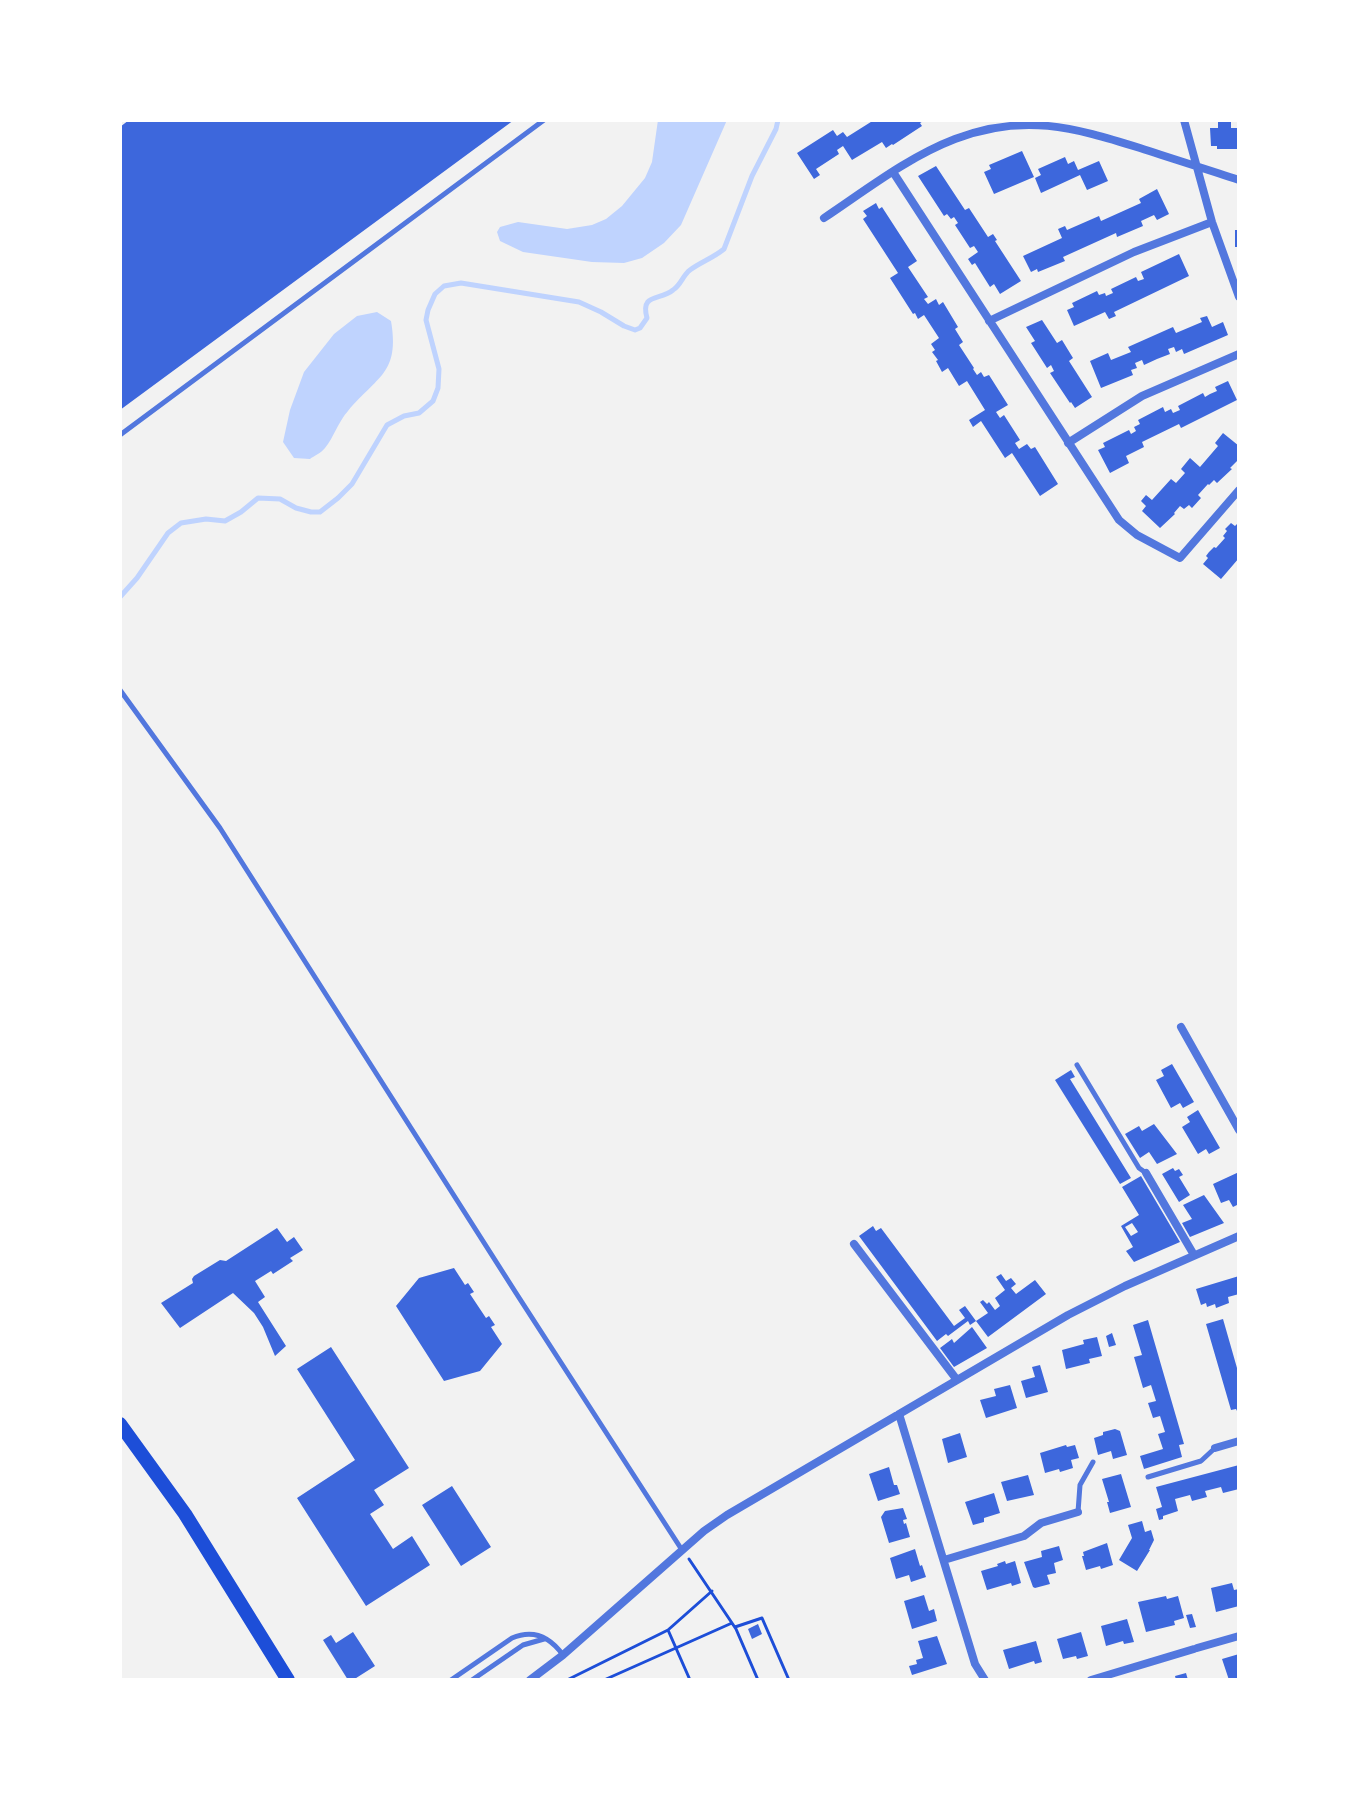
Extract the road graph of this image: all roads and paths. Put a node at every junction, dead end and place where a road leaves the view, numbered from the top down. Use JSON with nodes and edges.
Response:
{"nodes":[{"id":1,"x":544,"y":120,"type":"edge"},
{"id":2,"x":1184,"y":120,"type":"edge"},
{"id":3,"x":1195,"y":166,"type":"junction"},
{"id":4,"x":893,"y":172,"type":"junction"},
{"id":5,"x":1239,"y":180,"type":"edge"},
{"id":6,"x":824,"y":218,"type":"dead end"},
{"id":7,"x":1212,"y":222,"type":"junction"},
{"id":8,"x":1239,"y":297,"type":"edge"},
{"id":9,"x":989,"y":321,"type":"junction"},
{"id":10,"x":1239,"y":354,"type":"edge"},
{"id":11,"x":120,"y":435,"type":"edge"},
{"id":12,"x":1068,"y":443,"type":"junction"},
{"id":13,"x":1239,"y":490,"type":"edge"},
{"id":14,"x":120,"y":690,"type":"edge"},
{"id":15,"x":1181,"y":1027,"type":"dead end"},
{"id":16,"x":1077,"y":1065,"type":"dead end"},
{"id":17,"x":1239,"y":1130,"type":"edge"},
{"id":18,"x":1146,"y":1173,"type":"joint"},
{"id":19,"x":1239,"y":1236,"type":"edge"},
{"id":20,"x":854,"y":1244,"type":"dead end"},
{"id":21,"x":1194,"y":1255,"type":"junction"},
{"id":22,"x":957,"y":1380,"type":"junction"},
{"id":23,"x":899,"y":1414,"type":"junction"},
{"id":24,"x":120,"y":1424,"type":"edge"},
{"id":25,"x":1239,"y":1441,"type":"edge"},
{"id":26,"x":1215,"y":1448,"type":"joint"},
{"id":27,"x":1093,"y":1462,"type":"dead end"},
{"id":28,"x":1148,"y":1477,"type":"dead end"},
{"id":29,"x":1078,"y":1512,"type":"joint"},
{"id":30,"x":682,"y":1550,"type":"junction"},
{"id":31,"x":944,"y":1560,"type":"junction"},
{"id":32,"x":712,"y":1591,"type":"junction"},
{"id":33,"x":734,"y":1625,"type":"junction"},
{"id":34,"x":668,"y":1630,"type":"junction"},
{"id":35,"x":1239,"y":1636,"type":"edge"},
{"id":36,"x":545,"y":1638,"type":"junction"},
{"id":37,"x":677,"y":1648,"type":"junction"},
{"id":38,"x":563,"y":1655,"type":"junction"},
{"id":39,"x":1127,"y":1669,"type":"junction"},
{"id":40,"x":617,"y":1674,"type":"junction"},
{"id":41,"x":288,"y":1680,"type":"edge"},
{"id":42,"x":451,"y":1680,"type":"edge"},
{"id":43,"x":472,"y":1680,"type":"edge"},
{"id":44,"x":530,"y":1680,"type":"edge"},
{"id":45,"x":567,"y":1680,"type":"edge"},
{"id":46,"x":604,"y":1680,"type":"edge"},
{"id":47,"x":619,"y":1680,"type":"edge"},
{"id":48,"x":690,"y":1680,"type":"edge"},
{"id":49,"x":758,"y":1680,"type":"edge"},
{"id":50,"x":789,"y":1680,"type":"edge"},
{"id":51,"x":985,"y":1680,"type":"edge"},
{"id":52,"x":1091,"y":1680,"type":"edge"},
{"id":53,"x":1131,"y":1680,"type":"edge"}],
"edges":[{"from":1,"to":11,"type":"lane"},
{"from":2,"to":3,"type":"street"},
{"from":3,"to":4,"type":"street"},
{"from":3,"to":5,"type":"street"},
{"from":3,"to":7,"type":"street"},
{"from":4,"to":6,"type":"street"},
{"from":4,"to":9,"type":"street"},
{"from":7,"to":8,"type":"street"},
{"from":7,"to":9,"type":"street"},
{"from":9,"to":12,"type":"street"},
{"from":10,"to":12,"type":"street"},
{"from":12,"to":13,"type":"street"},
{"from":14,"to":30,"type":"lane"},
{"from":15,"to":17,"type":"street"},
{"from":16,"to":18,"type":"lane"},
{"from":18,"to":21,"type":"street"},
{"from":19,"to":21,"type":"street"},
{"from":20,"to":22,"type":"street"},
{"from":21,"to":22,"type":"street"},
{"from":22,"to":23,"type":"street"},
{"from":23,"to":30,"type":"street"},
{"from":23,"to":31,"type":"street"},
{"from":24,"to":41,"type":"main road"},
{"from":25,"to":26,"type":"street"},
{"from":26,"to":28,"type":"lane"},
{"from":27,"to":29,"type":"lane"},
{"from":29,"to":31,"type":"street"},
{"from":30,"to":32,"type":"path"},
{"from":30,"to":38,"type":"street"},
{"from":31,"to":51,"type":"street"},
{"from":32,"to":33,"type":"path"},
{"from":32,"to":34,"type":"path"},
{"from":33,"to":37,"type":"path"},
{"from":33,"to":49,"type":"path"},
{"from":33,"to":50,"type":"path"},
{"from":34,"to":37,"type":"path"},
{"from":34,"to":45,"type":"path"},
{"from":35,"to":39,"type":"street"},
{"from":36,"to":38,"type":"lane"},
{"from":36,"to":42,"type":"lane"},
{"from":36,"to":43,"type":"lane"},
{"from":37,"to":40,"type":"path"},
{"from":37,"to":48,"type":"path"},
{"from":38,"to":44,"type":"street"},
{"from":39,"to":52,"type":"street"},
{"from":39,"to":53,"type":"street"},
{"from":40,"to":46,"type":"path"},
{"from":40,"to":47,"type":"path"}]}
